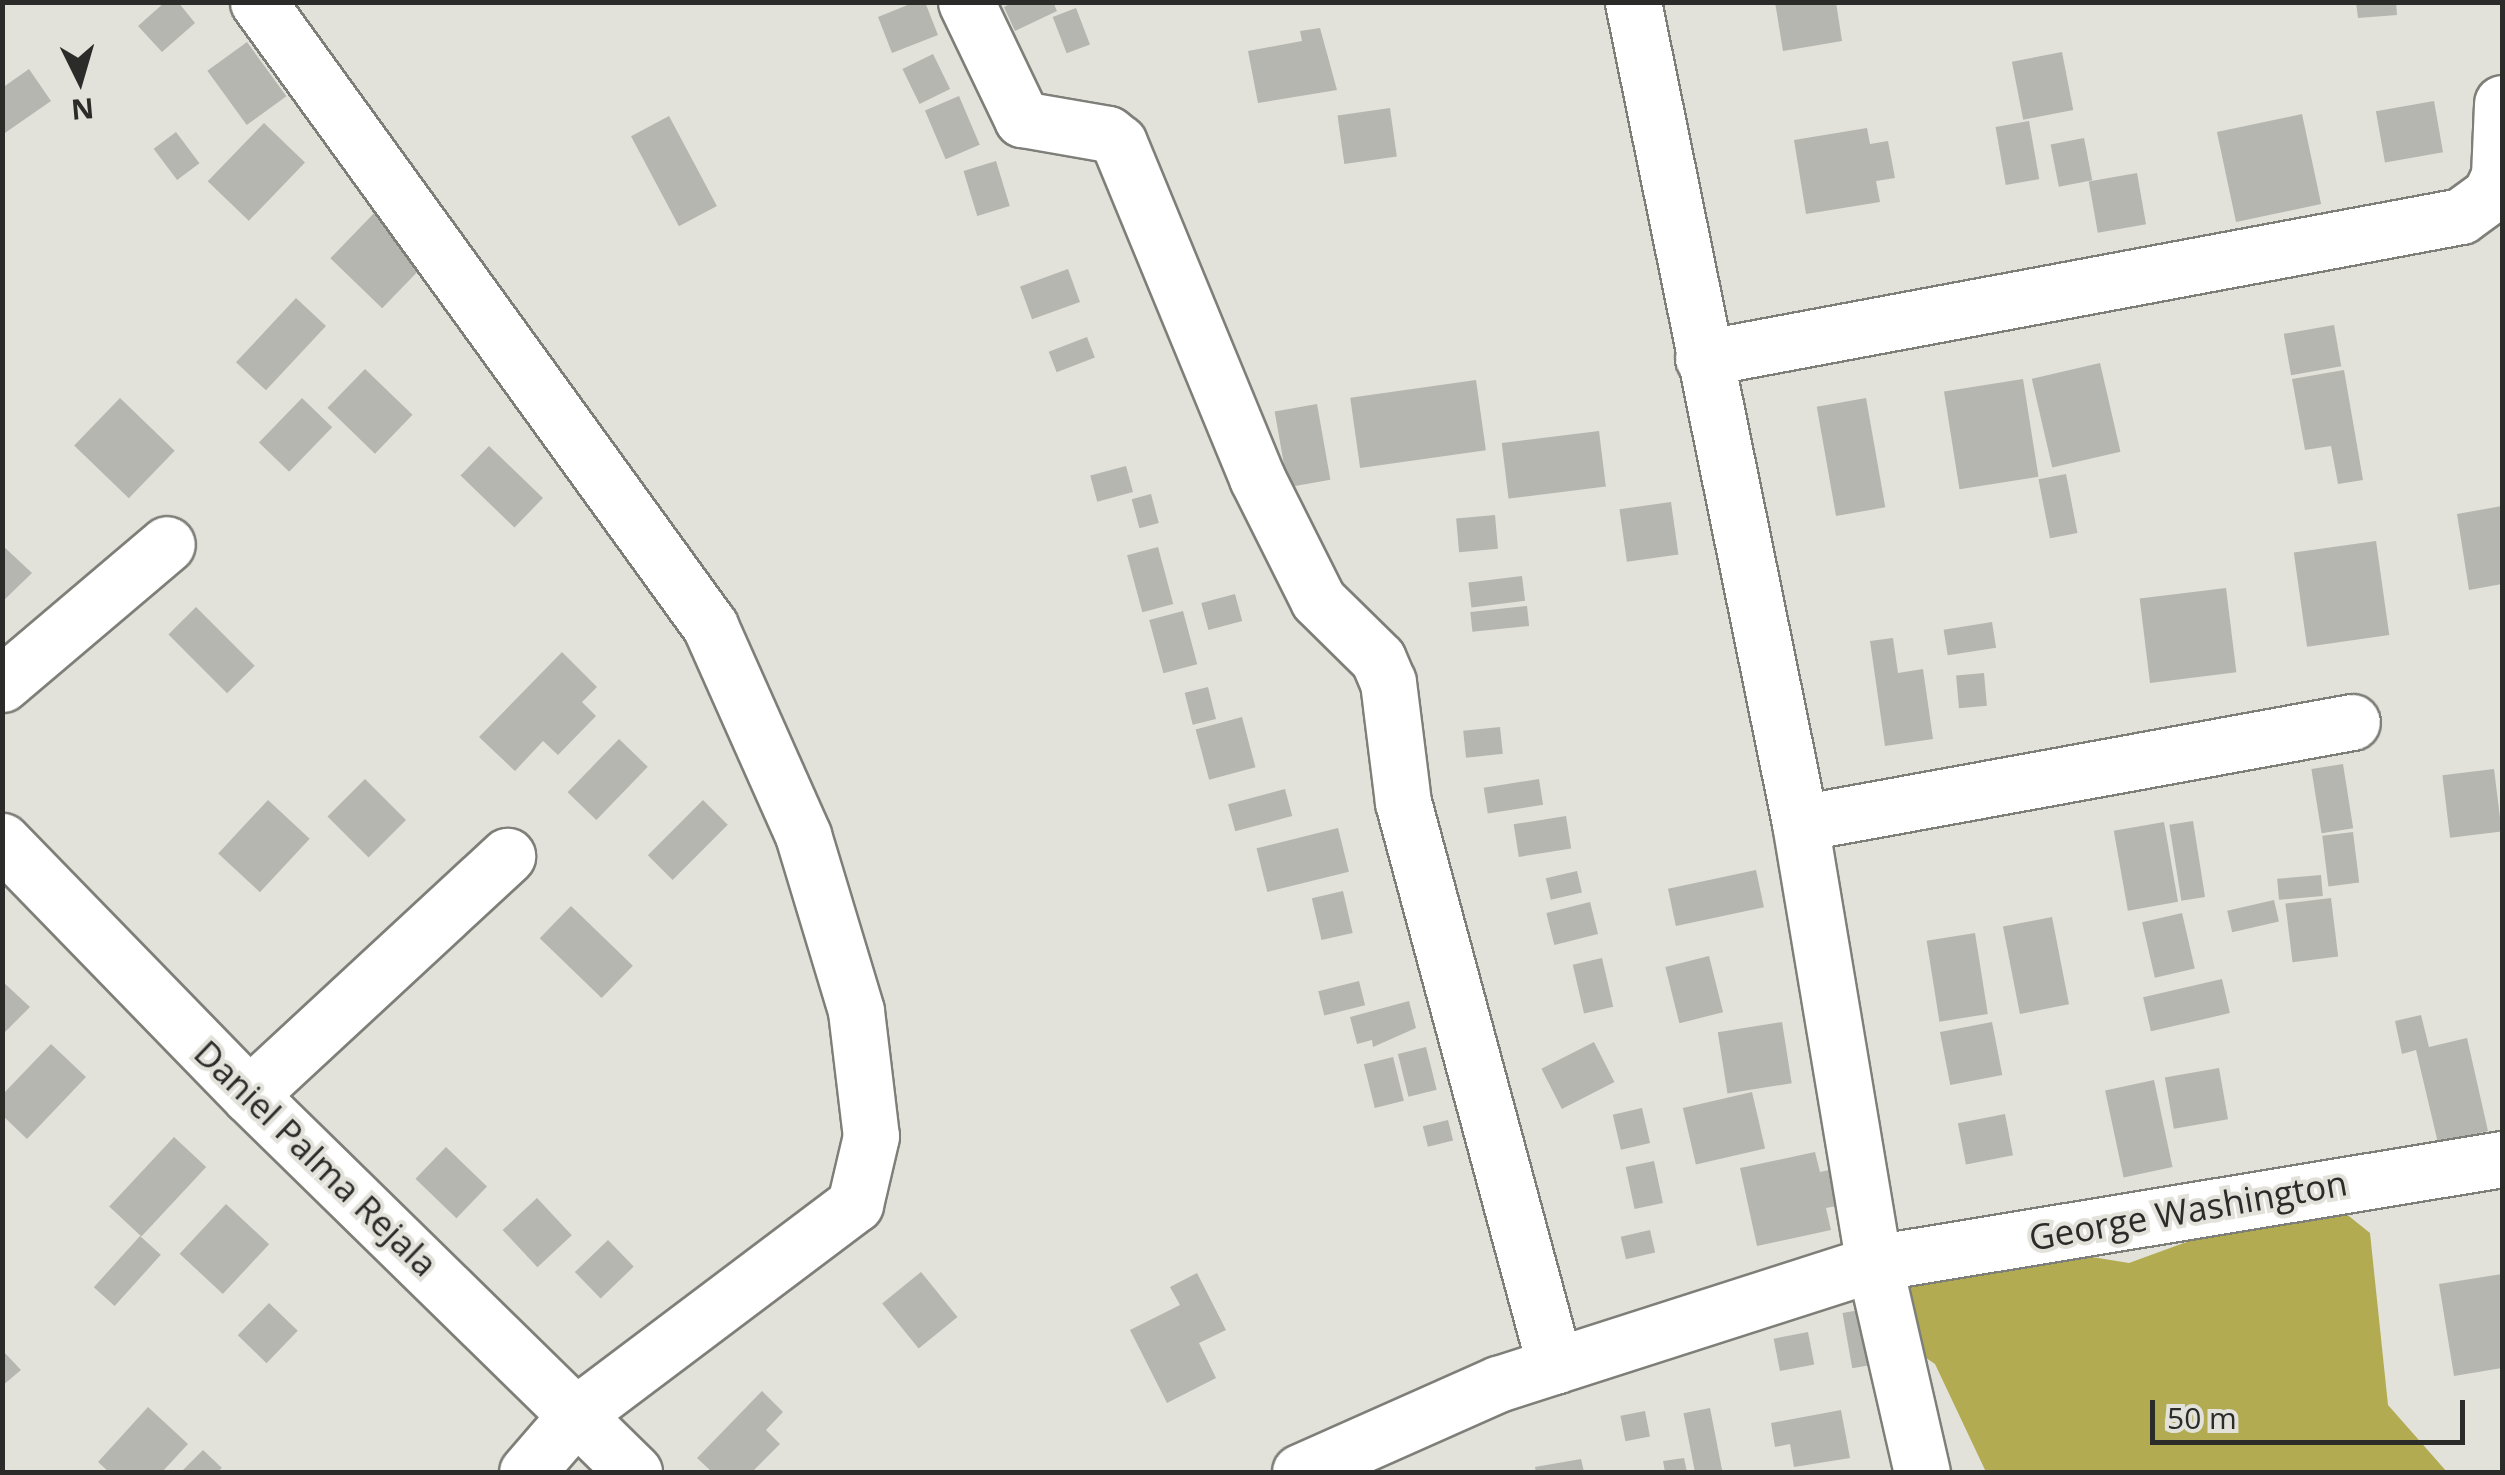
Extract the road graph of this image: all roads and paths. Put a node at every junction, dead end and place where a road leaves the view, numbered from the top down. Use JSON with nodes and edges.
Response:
{"nodes":[{"id":1,"x":258,"y":2,"type":"edge"},
{"id":2,"x":966,"y":2,"type":"edge"},
{"id":3,"x":1633,"y":2,"type":"edge"},
{"id":4,"x":2502,"y":103,"type":"edge"},
{"id":5,"x":1703,"y":358,"type":"junction"},
{"id":6,"x":168,"y":544,"type":"dead end"},
{"id":7,"x":2,"y":684,"type":"edge"},
{"id":8,"x":2352,"y":722,"type":"dead end"},
{"id":9,"x":1800,"y":823,"type":"junction"},
{"id":10,"x":2,"y":841,"type":"edge"},
{"id":11,"x":507,"y":856,"type":"dead end"},
{"id":12,"x":248,"y":1095,"type":"junction"},
{"id":13,"x":2502,"y":1159,"type":"edge"},
{"id":14,"x":1874,"y":1263,"type":"junction"},
{"id":15,"x":1555,"y":1366,"type":"junction"},
{"id":16,"x":578,"y":1413,"type":"junction"},
{"id":17,"x":526,"y":1472,"type":"edge"},
{"id":18,"x":634,"y":1472,"type":"edge"},
{"id":19,"x":1300,"y":1472,"type":"edge"},
{"id":20,"x":1922,"y":1472,"type":"edge"}],
"edges":[{"from":1,"to":16,"type":"street"},
{"from":2,"to":15,"type":"street"},
{"from":3,"to":5,"type":"street"},
{"from":4,"to":5,"type":"street"},
{"from":5,"to":9,"type":"street"},
{"from":6,"to":7,"type":"street"},
{"from":8,"to":9,"type":"street"},
{"from":9,"to":14,"type":"street"},
{"from":10,"to":12,"type":"street","name":"Daniel Palma Rejala"},
{"from":11,"to":12,"type":"street"},
{"from":12,"to":16,"type":"street","name":"Daniel Palma Rejala"},
{"from":13,"to":14,"type":"street","name":"George Washington"},
{"from":14,"to":15,"type":"street","name":"George Washington"},
{"from":14,"to":20,"type":"street"},
{"from":15,"to":19,"type":"street","name":"George Washington"},
{"from":16,"to":17,"type":"street"},
{"from":16,"to":18,"type":"street","name":"Daniel Palma Rejala"}]}
